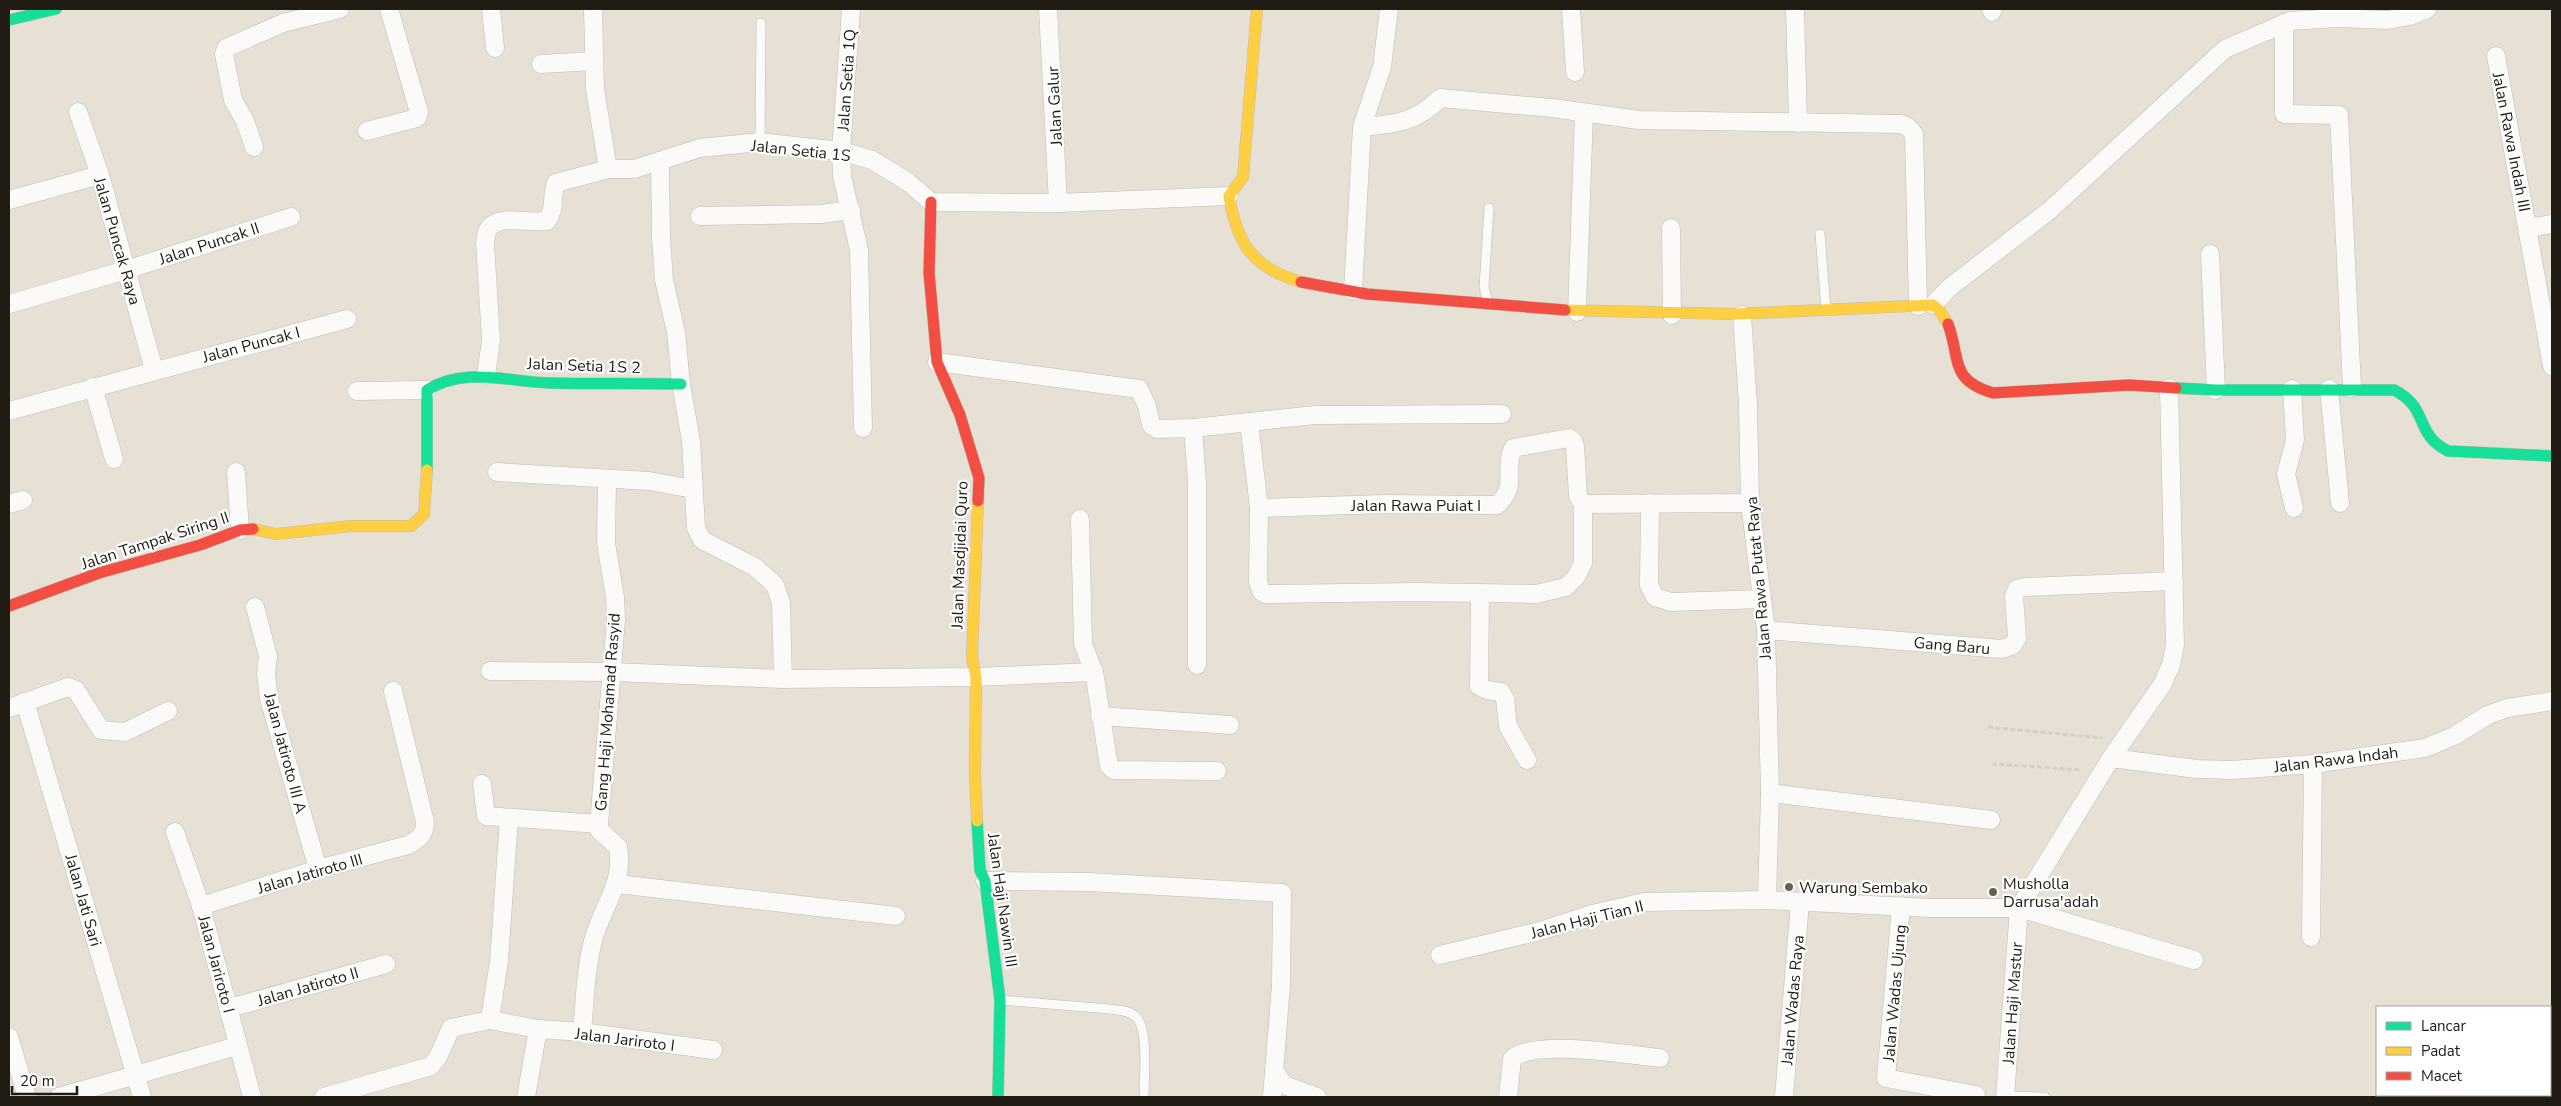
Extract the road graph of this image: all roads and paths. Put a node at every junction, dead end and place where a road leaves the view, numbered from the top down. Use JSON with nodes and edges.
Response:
{"nodes":[{"id":1,"x":56,"y":9,"type":"edge"},
{"id":2,"x":340,"y":9,"type":"edge"},
{"id":3,"x":389,"y":9,"type":"edge"},
{"id":4,"x":491,"y":9,"type":"edge"},
{"id":5,"x":593,"y":9,"type":"edge"},
{"id":6,"x":851,"y":9,"type":"edge"},
{"id":7,"x":1048,"y":9,"type":"edge"},
{"id":8,"x":1258,"y":9,"type":"edge"},
{"id":9,"x":1389,"y":9,"type":"edge"},
{"id":10,"x":1571,"y":9,"type":"edge"},
{"id":11,"x":1795,"y":9,"type":"edge"},
{"id":12,"x":2427,"y":9,"type":"edge"},
{"id":13,"x":2336,"y":14,"type":"edge"},
{"id":14,"x":9,"y":20,"type":"edge"},
{"id":15,"x":761,"y":23,"type":"dead end"},
{"id":16,"x":2284,"y":24,"type":"junction"},
{"id":17,"x":495,"y":48,"type":"dead end"},
{"id":18,"x":2496,"y":56,"type":"dead end"},
{"id":19,"x":594,"y":61,"type":"junction"},
{"id":20,"x":541,"y":64,"type":"dead end"},
{"id":21,"x":1575,"y":72,"type":"dead end"},
{"id":22,"x":78,"y":112,"type":"dead end"},
{"id":23,"x":1584,"y":113,"type":"junction"},
{"id":24,"x":1798,"y":123,"type":"junction"},
{"id":25,"x":1362,"y":127,"type":"junction"},
{"id":26,"x":367,"y":131,"type":"dead end"},
{"id":27,"x":760,"y":142,"type":"junction"},
{"id":28,"x":254,"y":147,"type":"dead end"},
{"id":29,"x":841,"y":151,"type":"junction"},
{"id":30,"x":660,"y":161,"type":"junction"},
{"id":31,"x":608,"y":169,"type":"junction"},
{"id":32,"x":100,"y":176,"type":"junction"},
{"id":33,"x":1229,"y":196,"type":"junction"},
{"id":34,"x":9,"y":200,"type":"edge"},
{"id":35,"x":931,"y":202,"type":"junction"},
{"id":36,"x":1058,"y":204,"type":"junction"},
{"id":37,"x":1489,"y":208,"type":"dead end"},
{"id":38,"x":851,"y":210,"type":"junction"},
{"id":39,"x":700,"y":216,"type":"dead end"},
{"id":40,"x":291,"y":217,"type":"dead end"},
{"id":41,"x":2552,"y":224,"type":"edge"},
{"id":42,"x":1671,"y":228,"type":"dead end"},
{"id":43,"x":2528,"y":228,"type":"junction"},
{"id":44,"x":1820,"y":234,"type":"dead end"},
{"id":45,"x":2210,"y":254,"type":"dead end"},
{"id":46,"x":126,"y":270,"type":"junction"},
{"id":47,"x":1353,"y":291,"type":"junction"},
{"id":48,"x":9,"y":304,"type":"edge"},
{"id":49,"x":1926,"y":305,"type":"junction"},
{"id":50,"x":1488,"y":306,"type":"junction"},
{"id":51,"x":1826,"y":310,"type":"junction"},
{"id":52,"x":1577,"y":312,"type":"junction"},
{"id":53,"x":1672,"y":315,"type":"junction"},
{"id":54,"x":1742,"y":315,"type":"junction"},
{"id":55,"x":347,"y":318,"type":"dead end"},
{"id":56,"x":937,"y":362,"type":"junction"},
{"id":57,"x":2552,"y":366,"type":"edge"},
{"id":58,"x":154,"y":370,"type":"junction"},
{"id":59,"x":486,"y":375,"type":"junction"},
{"id":60,"x":681,"y":384,"type":"junction"},
{"id":61,"x":93,"y":387,"type":"junction"},
{"id":62,"x":2169,"y":388,"type":"junction"},
{"id":63,"x":2352,"y":388,"type":"junction"},
{"id":64,"x":2292,"y":389,"type":"junction"},
{"id":65,"x":2329,"y":389,"type":"junction"},
{"id":66,"x":427,"y":390,"type":"junction"},
{"id":67,"x":2216,"y":390,"type":"junction"},
{"id":68,"x":357,"y":391,"type":"dead end"},
{"id":69,"x":9,"y":411,"type":"edge"},
{"id":70,"x":1502,"y":414,"type":"dead end"},
{"id":71,"x":1249,"y":422,"type":"junction"},
{"id":72,"x":863,"y":428,"type":"dead end"},
{"id":73,"x":1193,"y":428,"type":"junction"},
{"id":74,"x":2552,"y":456,"type":"edge"},
{"id":75,"x":114,"y":459,"type":"dead end"},
{"id":76,"x":236,"y":472,"type":"dead end"},
{"id":77,"x":497,"y":472,"type":"dead end"},
{"id":78,"x":606,"y":480,"type":"junction"},
{"id":79,"x":692,"y":489,"type":"junction"},
{"id":80,"x":2340,"y":502,"type":"dead end"},
{"id":81,"x":1650,"y":503,"type":"junction"},
{"id":82,"x":1750,"y":503,"type":"junction"},
{"id":83,"x":1583,"y":504,"type":"junction"},
{"id":84,"x":1259,"y":508,"type":"junction"},
{"id":85,"x":2294,"y":508,"type":"dead end"},
{"id":86,"x":1080,"y":519,"type":"dead end"},
{"id":87,"x":240,"y":530,"type":"junction"},
{"id":88,"x":2174,"y":581,"type":"junction"},
{"id":89,"x":1480,"y":593,"type":"junction"},
{"id":90,"x":1762,"y":599,"type":"junction"},
{"id":91,"x":9,"y":606,"type":"edge"},
{"id":92,"x":255,"y":607,"type":"dead end"},
{"id":93,"x":1766,"y":630,"type":"junction"},
{"id":94,"x":1197,"y":665,"type":"dead end"},
{"id":95,"x":490,"y":671,"type":"dead end"},
{"id":96,"x":613,"y":672,"type":"junction"},
{"id":97,"x":1094,"y":672,"type":"junction"},
{"id":98,"x":976,"y":677,"type":"junction"},
{"id":99,"x":783,"y":679,"type":"junction"},
{"id":100,"x":393,"y":691,"type":"dead end"},
{"id":101,"x":2552,"y":701,"type":"edge"},
{"id":102,"x":17,"y":705,"type":"edge"},
{"id":103,"x":168,"y":711,"type":"dead end"},
{"id":104,"x":1100,"y":716,"type":"junction"},
{"id":105,"x":1230,"y":725,"type":"dead end"},
{"id":106,"x":1988,"y":727,"type":"dead end"},
{"id":107,"x":2123,"y":740,"type":"junction"},
{"id":108,"x":1527,"y":760,"type":"dead end"},
{"id":109,"x":1992,"y":764,"type":"dead end"},
{"id":110,"x":2313,"y":764,"type":"junction"},
{"id":111,"x":2106,"y":765,"type":"junction"},
{"id":112,"x":1217,"y":771,"type":"dead end"},
{"id":113,"x":482,"y":784,"type":"dead end"},
{"id":114,"x":1770,"y":793,"type":"junction"},
{"id":115,"x":509,"y":818,"type":"junction"},
{"id":116,"x":1991,"y":820,"type":"dead end"},
{"id":117,"x":599,"y":824,"type":"junction"},
{"id":118,"x":175,"y":832,"type":"dead end"},
{"id":119,"x":318,"y":869,"type":"junction"},
{"id":120,"x":985,"y":881,"type":"junction"},
{"id":121,"x":617,"y":884,"type":"junction"},
{"id":122,"x":1767,"y":900,"type":"junction"},
{"id":123,"x":1800,"y":902,"type":"junction"},
{"id":124,"x":201,"y":906,"type":"junction"},
{"id":125,"x":1901,"y":906,"type":"junction"},
{"id":126,"x":2018,"y":908,"type":"junction"},
{"id":127,"x":896,"y":916,"type":"dead end"},
{"id":128,"x":2311,"y":937,"type":"dead end"},
{"id":129,"x":1440,"y":955,"type":"dead end"},
{"id":130,"x":2194,"y":960,"type":"dead end"},
{"id":131,"x":386,"y":964,"type":"dead end"},
{"id":132,"x":1000,"y":1000,"type":"junction"},
{"id":133,"x":230,"y":1008,"type":"junction"},
{"id":134,"x":490,"y":1020,"type":"junction"},
{"id":135,"x":538,"y":1029,"type":"junction"},
{"id":136,"x":582,"y":1032,"type":"junction"},
{"id":137,"x":9,"y":1037,"type":"edge"},
{"id":138,"x":237,"y":1046,"type":"junction"},
{"id":139,"x":713,"y":1050,"type":"dead end"},
{"id":140,"x":1660,"y":1058,"type":"dead end"},
{"id":141,"x":1274,"y":1070,"type":"junction"},
{"id":142,"x":136,"y":1077,"type":"junction"},
{"id":143,"x":1976,"y":1095,"type":"dead end"},
{"id":144,"x":26,"y":1097,"type":"edge"},
{"id":145,"x":60,"y":1097,"type":"edge"},
{"id":146,"x":142,"y":1097,"type":"edge"},
{"id":147,"x":252,"y":1097,"type":"edge"},
{"id":148,"x":324,"y":1097,"type":"edge"},
{"id":149,"x":526,"y":1097,"type":"edge"},
{"id":150,"x":998,"y":1097,"type":"edge"},
{"id":151,"x":1144,"y":1097,"type":"edge"},
{"id":152,"x":1272,"y":1097,"type":"edge"},
{"id":153,"x":1317,"y":1097,"type":"edge"},
{"id":154,"x":1508,"y":1097,"type":"edge"},
{"id":155,"x":1784,"y":1097,"type":"edge"},
{"id":156,"x":2005,"y":1097,"type":"edge"},
{"id":157,"x":2045,"y":1097,"type":"edge"}],
"edges":[{"from":1,"to":14,"type":"street"},
{"from":2,"to":28,"type":"street"},
{"from":3,"to":26,"type":"street"},
{"from":4,"to":17,"type":"street"},
{"from":5,"to":19,"type":"street"},
{"from":6,"to":29,"type":"street","name":"Jalan Setia 1Q"},
{"from":7,"to":36,"type":"street","name":"Jalan Galur"},
{"from":8,"to":33,"type":"street"},
{"from":9,"to":25,"type":"street"},
{"from":10,"to":21,"type":"street"},
{"from":11,"to":24,"type":"street"},
{"from":12,"to":13,"type":"street"},
{"from":13,"to":16,"type":"street"},
{"from":15,"to":27,"type":"lane"},
{"from":16,"to":49,"type":"street"},
{"from":16,"to":63,"type":"street"},
{"from":18,"to":43,"type":"street","name":"Jalan Rawa Indah III"},
{"from":19,"to":20,"type":"street"},
{"from":19,"to":31,"type":"street"},
{"from":22,"to":32,"type":"street","name":"Jalan Puncak Raya"},
{"from":23,"to":24,"type":"street"},
{"from":23,"to":25,"type":"street"},
{"from":23,"to":52,"type":"street"},
{"from":24,"to":49,"type":"street"},
{"from":25,"to":47,"type":"street"},
{"from":27,"to":29,"type":"street","name":"Jalan Setia 1S"},
{"from":27,"to":30,"type":"street","name":"Jalan Setia 1S"},
{"from":29,"to":35,"type":"street","name":"Jalan Setia 1S"},
{"from":29,"to":38,"type":"street","name":"Jalan Setia 1Q"},
{"from":30,"to":31,"type":"street","name":"Jalan Setia 1S"},
{"from":30,"to":60,"type":"street"},
{"from":31,"to":59,"type":"street","name":"Jalan Setia 1S"},
{"from":32,"to":34,"type":"street"},
{"from":32,"to":46,"type":"street","name":"Jalan Puncak Raya"},
{"from":33,"to":36,"type":"street"},
{"from":33,"to":47,"type":"street"},
{"from":35,"to":36,"type":"street"},
{"from":35,"to":56,"type":"street","name":"Jalan Masdjidai Quro"},
{"from":37,"to":50,"type":"lane"},
{"from":38,"to":39,"type":"street"},
{"from":38,"to":72,"type":"street","name":"Jalan Setia 1Q"},
{"from":40,"to":46,"type":"street","name":"Jalan Puncak II"},
{"from":41,"to":43,"type":"street","name":"Jalan Rawa Indah III"},
{"from":42,"to":53,"type":"street"},
{"from":43,"to":57,"type":"street","name":"Jalan Rawa Indah III"},
{"from":44,"to":51,"type":"lane"},
{"from":45,"to":67,"type":"street"},
{"from":46,"to":48,"type":"street","name":"Jalan Puncak II"},
{"from":46,"to":58,"type":"street","name":"Jalan Puncak Raya"},
{"from":47,"to":50,"type":"street"},
{"from":49,"to":51,"type":"street"},
{"from":49,"to":62,"type":"street"},
{"from":50,"to":52,"type":"street"},
{"from":51,"to":54,"type":"street"},
{"from":52,"to":53,"type":"street"},
{"from":53,"to":54,"type":"street"},
{"from":54,"to":82,"type":"street","name":"Jalan Rawa Putat Raya"},
{"from":55,"to":58,"type":"street","name":"Jalan Puncak I"},
{"from":56,"to":73,"type":"street"},
{"from":56,"to":98,"type":"street","name":"Jalan Masdjidai Quro"},
{"from":58,"to":61,"type":"street","name":"Jalan Puncak I"},
{"from":59,"to":60,"type":"street","name":"Jalan Setia 1S 2"},
{"from":59,"to":66,"type":"street"},
{"from":60,"to":79,"type":"street"},
{"from":61,"to":69,"type":"street","name":"Jalan Puncak I"},
{"from":61,"to":75,"type":"street"},
{"from":62,"to":67,"type":"street"},
{"from":62,"to":88,"type":"street"},
{"from":63,"to":65,"type":"street"},
{"from":63,"to":74,"type":"street"},
{"from":64,"to":65,"type":"street"},
{"from":64,"to":67,"type":"street"},
{"from":64,"to":85,"type":"street"},
{"from":65,"to":80,"type":"street"},
{"from":66,"to":68,"type":"street"},
{"from":66,"to":87,"type":"street","name":"Jalan Tampak Siring II"},
{"from":70,"to":71,"type":"street"},
{"from":71,"to":73,"type":"street"},
{"from":71,"to":84,"type":"street"},
{"from":73,"to":94,"type":"street"},
{"from":76,"to":87,"type":"street"},
{"from":77,"to":78,"type":"street"},
{"from":78,"to":79,"type":"street"},
{"from":78,"to":96,"type":"street","name":"Gang Haji Mohamad Rasyid"},
{"from":79,"to":99,"type":"street"},
{"from":81,"to":82,"type":"street"},
{"from":81,"to":83,"type":"street"},
{"from":81,"to":90,"type":"street"},
{"from":82,"to":90,"type":"street","name":"Jalan Rawa Putat Raya"},
{"from":83,"to":84,"type":"street","name":"Jalan Rawa Puiat I"},
{"from":83,"to":89,"type":"street","name":"Jalan Rawa Puiat I"},
{"from":84,"to":89,"type":"street","name":"Jalan Rawa Puiat I"},
{"from":86,"to":97,"type":"street"},
{"from":87,"to":91,"type":"street","name":"Jalan Tampak Siring II"},
{"from":88,"to":93,"type":"street","name":"Gang Baru"},
{"from":88,"to":107,"type":"street"},
{"from":89,"to":108,"type":"street"},
{"from":90,"to":93,"type":"street","name":"Jalan Rawa Putat Raya"},
{"from":92,"to":119,"type":"street","name":"Jalan Jatiroto III A"},
{"from":93,"to":114,"type":"street","name":"Jalan Rawa Putat Raya"},
{"from":95,"to":96,"type":"street"},
{"from":96,"to":99,"type":"street"},
{"from":96,"to":117,"type":"street","name":"Gang Haji Mohamad Rasyid"},
{"from":97,"to":98,"type":"street"},
{"from":97,"to":104,"type":"street"},
{"from":98,"to":99,"type":"street"},
{"from":98,"to":120,"type":"street","name":"Jalan Haji Nawin III"},
{"from":100,"to":119,"type":"street","name":"Jalan Jatiroto III"},
{"from":101,"to":110,"type":"street","name":"Jalan Rawa Indah"},
{"from":102,"to":103,"type":"street"},
{"from":102,"to":142,"type":"street","name":"Jalan Jati Sari"},
{"from":104,"to":105,"type":"street"},
{"from":104,"to":112,"type":"street"},
{"from":106,"to":107,"type":"path"},
{"from":107,"to":111,"type":"street"},
{"from":109,"to":111,"type":"path"},
{"from":110,"to":111,"type":"street","name":"Jalan Rawa Indah"},
{"from":110,"to":128,"type":"street"},
{"from":111,"to":126,"type":"street"},
{"from":113,"to":115,"type":"street"},
{"from":114,"to":116,"type":"street"},
{"from":114,"to":122,"type":"street","name":"Jalan Rawa Putat Raya"},
{"from":115,"to":117,"type":"street"},
{"from":115,"to":134,"type":"street"},
{"from":117,"to":121,"type":"street"},
{"from":118,"to":124,"type":"street","name":"Jalan Jariroto I"},
{"from":119,"to":124,"type":"street","name":"Jalan Jatiroto III"},
{"from":120,"to":132,"type":"street","name":"Jalan Haji Nawin III"},
{"from":120,"to":141,"type":"street"},
{"from":121,"to":127,"type":"street"},
{"from":121,"to":136,"type":"street"},
{"from":122,"to":123,"type":"street","name":"Jalan Haji Tian II"},
{"from":122,"to":129,"type":"street","name":"Jalan Haji Tian II"},
{"from":123,"to":125,"type":"street","name":"Jalan Haji Tian II"},
{"from":123,"to":155,"type":"street","name":"Jalan Wadas Raya"},
{"from":124,"to":133,"type":"street","name":"Jalan Jariroto I"},
{"from":125,"to":126,"type":"street","name":"Jalan Haji Tian II"},
{"from":125,"to":143,"type":"street","name":"Jalan Wadas Ujung"},
{"from":126,"to":130,"type":"street","name":"Jalan Haji Tian II"},
{"from":126,"to":156,"type":"street","name":"Jalan Haji Mastur"},
{"from":131,"to":133,"type":"street","name":"Jalan Jatiroto II"},
{"from":132,"to":150,"type":"street","name":"Jalan Haji Nawin III"},
{"from":132,"to":151,"type":"lane"},
{"from":133,"to":138,"type":"street","name":"Jalan Jariroto I"},
{"from":134,"to":135,"type":"street","name":"Jalan Jariroto I"},
{"from":134,"to":148,"type":"street","name":"Jalan Jariroto I"},
{"from":135,"to":136,"type":"street","name":"Jalan Jariroto I"},
{"from":135,"to":149,"type":"street"},
{"from":136,"to":139,"type":"street","name":"Jalan Jariroto I"},
{"from":137,"to":144,"type":"street"},
{"from":138,"to":142,"type":"street"},
{"from":138,"to":147,"type":"street","name":"Jalan Jariroto I"},
{"from":140,"to":154,"type":"street"},
{"from":141,"to":152,"type":"street"},
{"from":141,"to":153,"type":"street"},
{"from":142,"to":145,"type":"street"},
{"from":142,"to":146,"type":"street","name":"Jalan Jati Sari"},
{"from":156,"to":157,"type":"lane"}]}
